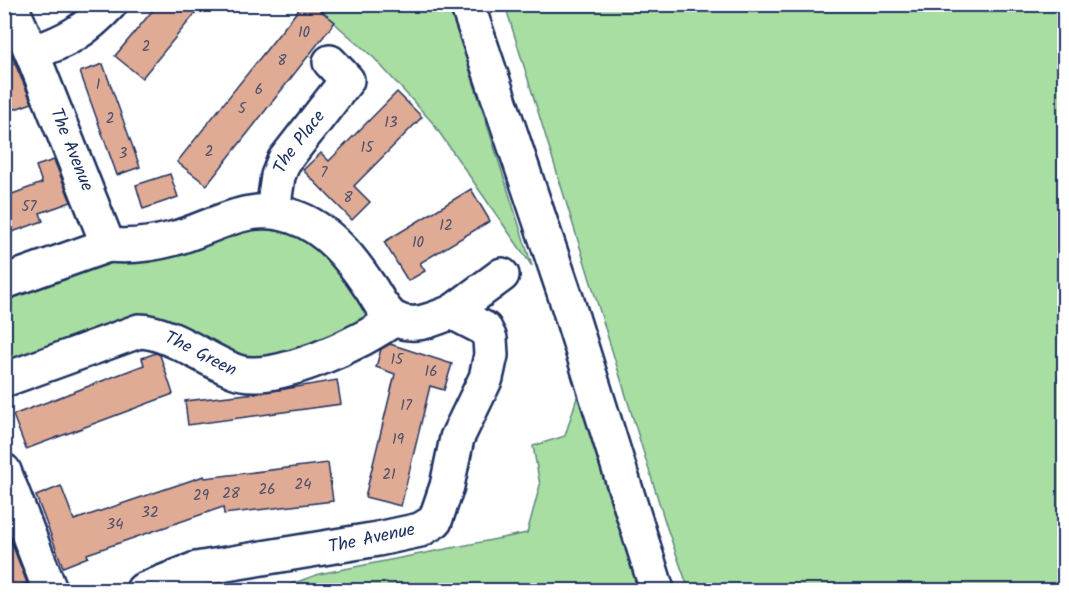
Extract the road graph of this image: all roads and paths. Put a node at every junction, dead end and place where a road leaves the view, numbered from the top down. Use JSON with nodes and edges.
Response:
{"nodes":[{"id":1,"x":110,"y":4,"type":"edge"},
{"id":2,"x":467,"y":4,"type":"edge"},
{"id":3,"x":18,"y":32,"type":"edge"},
{"id":4,"x":347,"y":79,"type":"dead end"},
{"id":5,"x":273,"y":211,"type":"junction"},
{"id":6,"x":119,"y":246,"type":"junction"},
{"id":7,"x":502,"y":275,"type":"dead end"},
{"id":8,"x":4,"y":282,"type":"edge"},
{"id":9,"x":452,"y":312,"type":"junction"},
{"id":10,"x":393,"y":319,"type":"junction"},
{"id":11,"x":4,"y":380,"type":"edge"},
{"id":12,"x":4,"y":471,"type":"edge"},
{"id":13,"x":50,"y":591,"type":"edge"},
{"id":14,"x":143,"y":591,"type":"edge"},
{"id":15,"x":657,"y":591,"type":"edge"}],
"edges":[{"from":1,"to":3,"type":"street"},
{"from":2,"to":15,"type":"street"},
{"from":3,"to":6,"type":"street","name":"The Avenue"},
{"from":4,"to":5,"type":"street","name":"The Place"},
{"from":5,"to":6,"type":"street"},
{"from":5,"to":10,"type":"street"},
{"from":6,"to":8,"type":"street"},
{"from":7,"to":9,"type":"street"},
{"from":9,"to":10,"type":"street"},
{"from":9,"to":14,"type":"street","name":"The Avenue"},
{"from":10,"to":11,"type":"street","name":"The Green"},
{"from":12,"to":13,"type":"street"}]}
